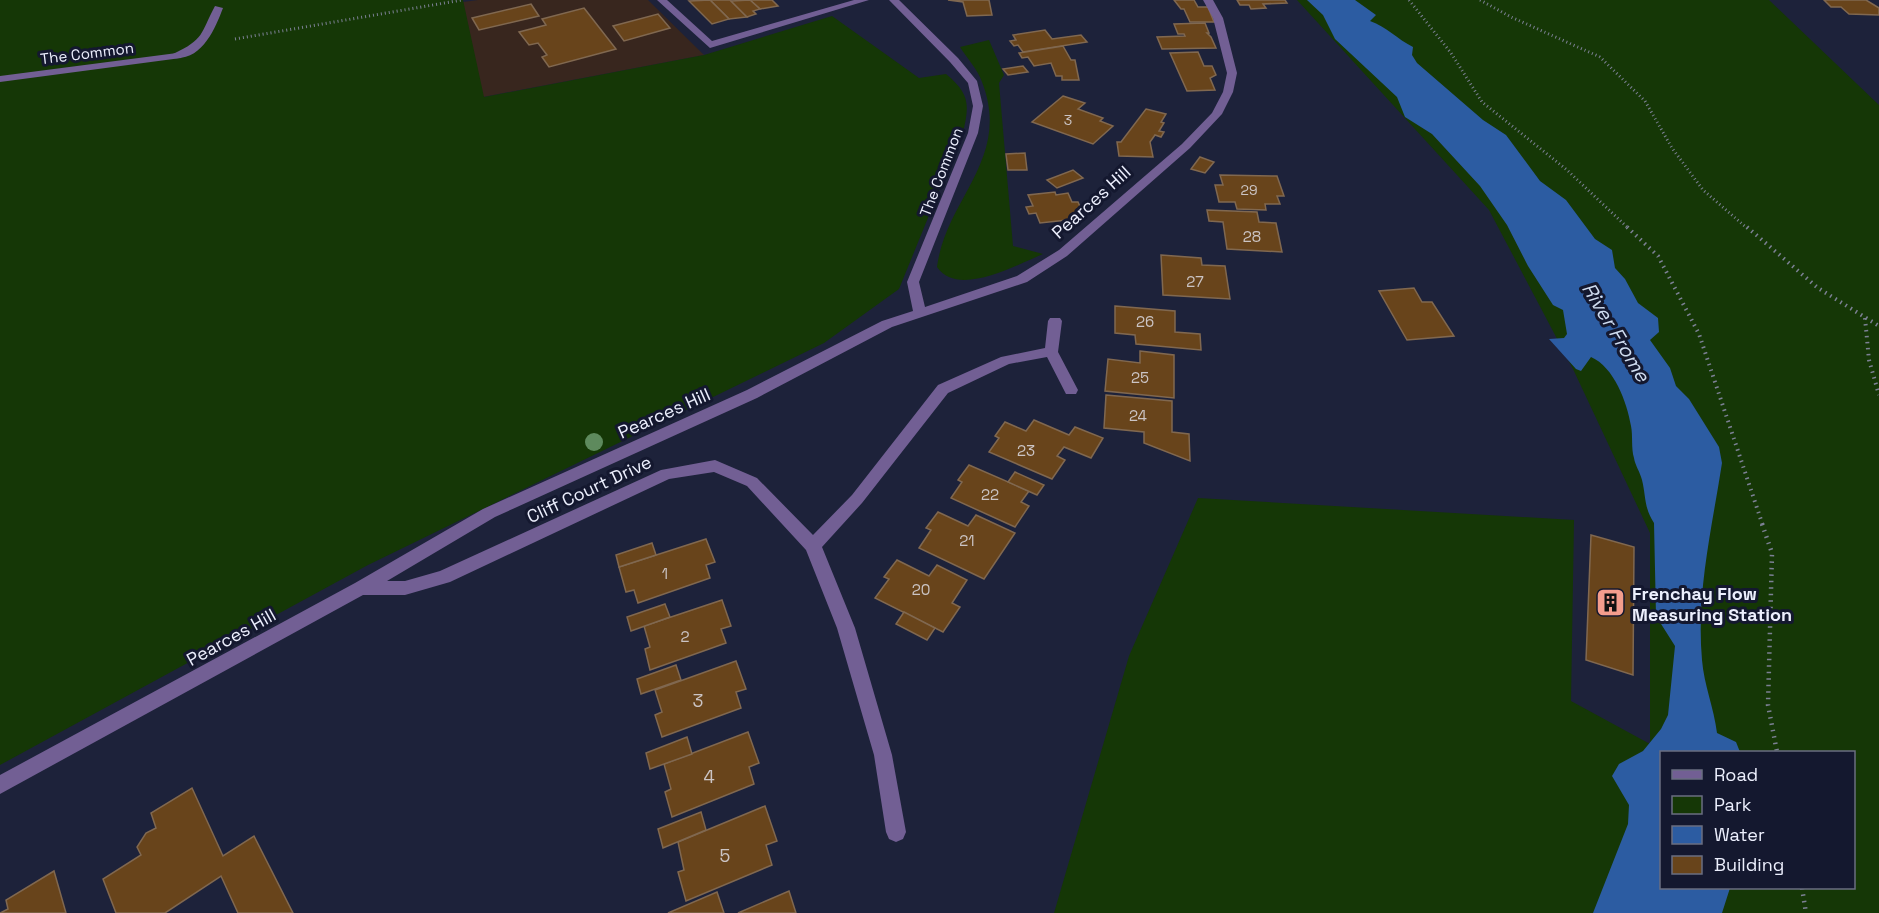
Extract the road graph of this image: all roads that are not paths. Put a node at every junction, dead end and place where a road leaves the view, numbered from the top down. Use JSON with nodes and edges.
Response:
{"nodes":[{"id":1,"x":662,"y":0,"type":"edge"},
{"id":2,"x":864,"y":0,"type":"edge"},
{"id":3,"x":894,"y":0,"type":"edge"},
{"id":4,"x":1208,"y":0,"type":"edge"},
{"id":5,"x":218,"y":8,"type":"dead end"},
{"id":6,"x":0,"y":79,"type":"edge"},
{"id":7,"x":920,"y":311,"type":"junction"},
{"id":8,"x":1055,"y":321,"type":"dead end"},
{"id":9,"x":1051,"y":352,"type":"junction"},
{"id":10,"x":1071,"y":390,"type":"dead end"},
{"id":11,"x":813,"y":546,"type":"junction"},
{"id":12,"x":361,"y":588,"type":"junction"},
{"id":13,"x":0,"y":785,"type":"edge"},
{"id":14,"x":896,"y":832,"type":"dead end"}],
"edges":[{"from":1,"to":2,"type":"street"},
{"from":3,"to":7,"type":"street","name":"The Common"},
{"from":4,"to":7,"type":"street","name":"Pearces Hill"},
{"from":5,"to":6,"type":"street","name":"The Common"},
{"from":7,"to":12,"type":"street","name":"Pearces Hill"},
{"from":8,"to":9,"type":"street"},
{"from":9,"to":10,"type":"street"},
{"from":9,"to":11,"type":"street"},
{"from":11,"to":12,"type":"street","name":"Cliff Court Drive"},
{"from":11,"to":14,"type":"street","name":"Cliff Court Drive"},
{"from":12,"to":13,"type":"street","name":"Pearces Hill"}]}
